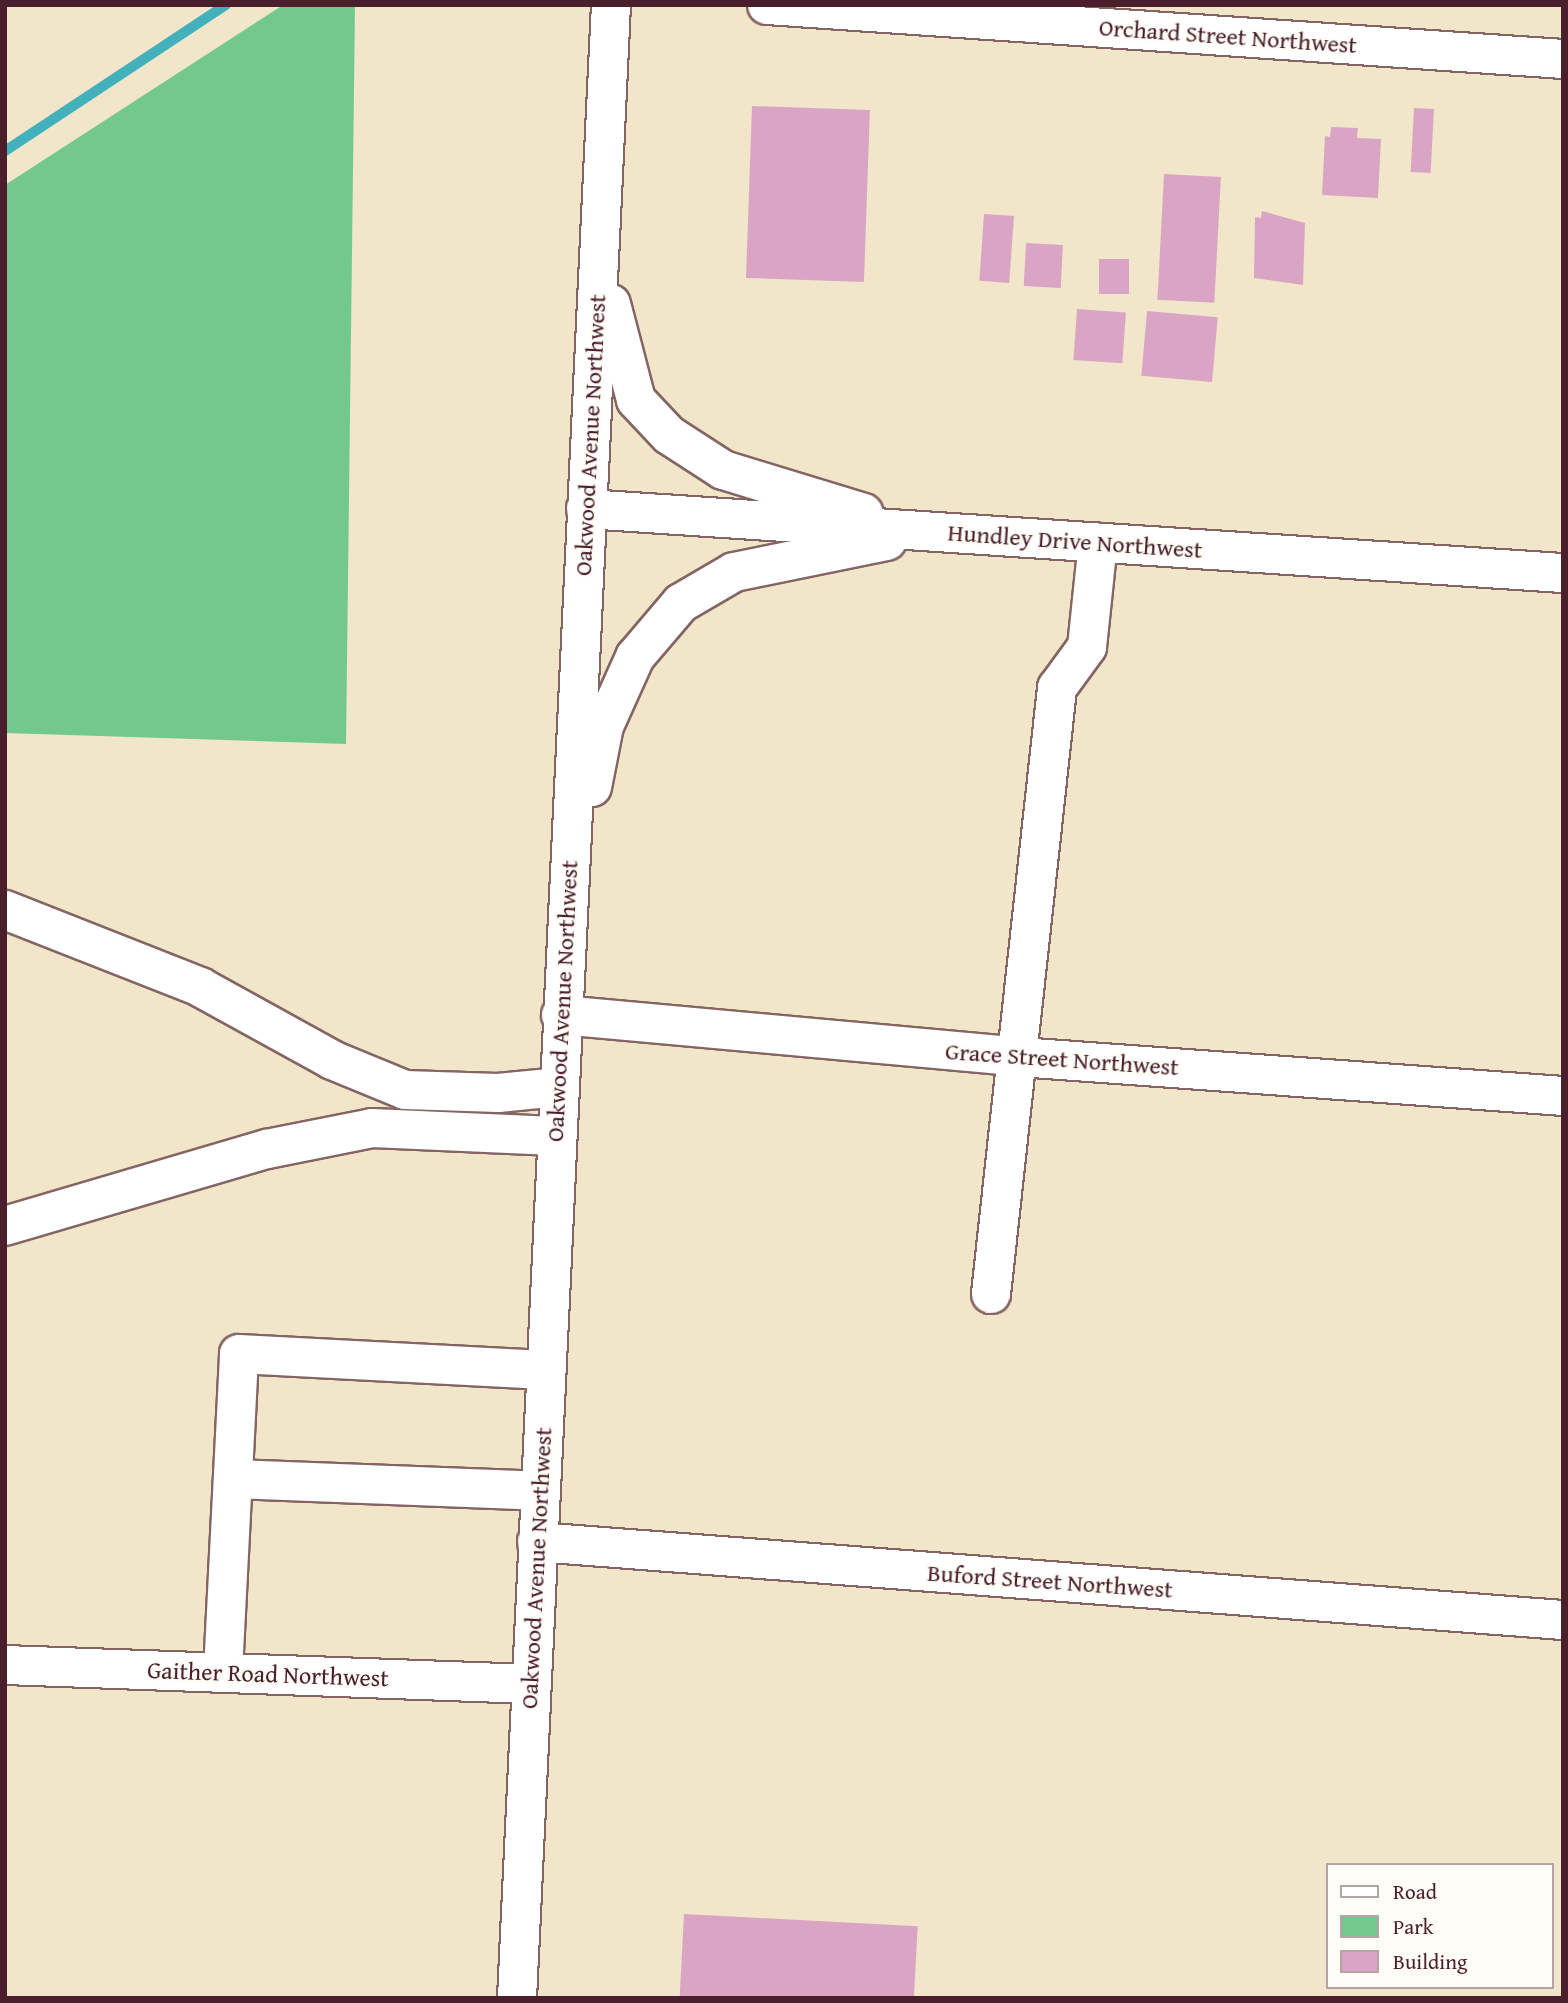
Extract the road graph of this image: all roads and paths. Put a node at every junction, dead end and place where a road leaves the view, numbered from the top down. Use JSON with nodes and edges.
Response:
{"nodes":[{"id":1,"x":611,"y":5,"type":"edge"},
{"id":2,"x":767,"y":5,"type":"edge"},
{"id":3,"x":1563,"y":59,"type":"edge"},
{"id":4,"x":599,"y":243,"type":"junction"},
{"id":5,"x":586,"y":509,"type":"junction"},
{"id":6,"x":927,"y":532,"type":"junction"},
{"id":7,"x":1098,"y":543,"type":"junction"},
{"id":8,"x":1563,"y":573,"type":"edge"},
{"id":9,"x":5,"y":910,"type":"edge"},
{"id":10,"x":566,"y":919,"type":"junction"},
{"id":11,"x":561,"y":1015,"type":"junction"},
{"id":12,"x":1019,"y":1057,"type":"junction"},
{"id":13,"x":558,"y":1087,"type":"junction"},
{"id":14,"x":1563,"y":1096,"type":"edge"},
{"id":15,"x":555,"y":1136,"type":"junction"},
{"id":16,"x":5,"y":1226,"type":"edge"},
{"id":17,"x":991,"y":1294,"type":"dead end"},
{"id":18,"x":545,"y":1370,"type":"junction"},
{"id":19,"x":233,"y":1479,"type":"junction"},
{"id":20,"x":540,"y":1491,"type":"junction"},
{"id":21,"x":537,"y":1542,"type":"junction"},
{"id":22,"x":1563,"y":1620,"type":"edge"},
{"id":23,"x":5,"y":1665,"type":"edge"},
{"id":24,"x":223,"y":1672,"type":"junction"},
{"id":25,"x":531,"y":1684,"type":"junction"},
{"id":26,"x":517,"y":1998,"type":"edge"}],
"edges":[{"from":1,"to":4,"type":"street","name":"Oakwood Avenue Northwest"},
{"from":2,"to":3,"type":"street","name":"Orchard Street Northwest"},
{"from":4,"to":5,"type":"street","name":"Oakwood Avenue Northwest"},
{"from":4,"to":6,"type":"street"},
{"from":5,"to":6,"type":"street","name":"Hundley Drive Northwest"},
{"from":5,"to":10,"type":"street","name":"Oakwood Avenue Northwest"},
{"from":6,"to":7,"type":"street","name":"Hundley Drive Northwest"},
{"from":6,"to":10,"type":"street"},
{"from":7,"to":8,"type":"street","name":"Hundley Drive Northwest"},
{"from":7,"to":12,"type":"street"},
{"from":9,"to":13,"type":"street"},
{"from":10,"to":11,"type":"street","name":"Oakwood Avenue Northwest"},
{"from":11,"to":12,"type":"street","name":"Grace Street Northwest"},
{"from":11,"to":13,"type":"street","name":"Oakwood Avenue Northwest"},
{"from":12,"to":14,"type":"street","name":"Grace Street Northwest"},
{"from":12,"to":17,"type":"street"},
{"from":13,"to":15,"type":"street","name":"Oakwood Avenue Northwest"},
{"from":15,"to":16,"type":"street"},
{"from":15,"to":18,"type":"street","name":"Oakwood Avenue Northwest"},
{"from":18,"to":19,"type":"street"},
{"from":18,"to":20,"type":"street","name":"Oakwood Avenue Northwest"},
{"from":19,"to":20,"type":"street"},
{"from":19,"to":24,"type":"street"},
{"from":20,"to":21,"type":"street","name":"Oakwood Avenue Northwest"},
{"from":21,"to":22,"type":"street","name":"Buford Street Northwest"},
{"from":21,"to":25,"type":"street","name":"Oakwood Avenue Northwest"},
{"from":23,"to":24,"type":"street","name":"Gaither Road Northwest"},
{"from":24,"to":25,"type":"street","name":"Gaither Road Northwest"},
{"from":25,"to":26,"type":"street","name":"Oakwood Avenue Northwest"}]}
